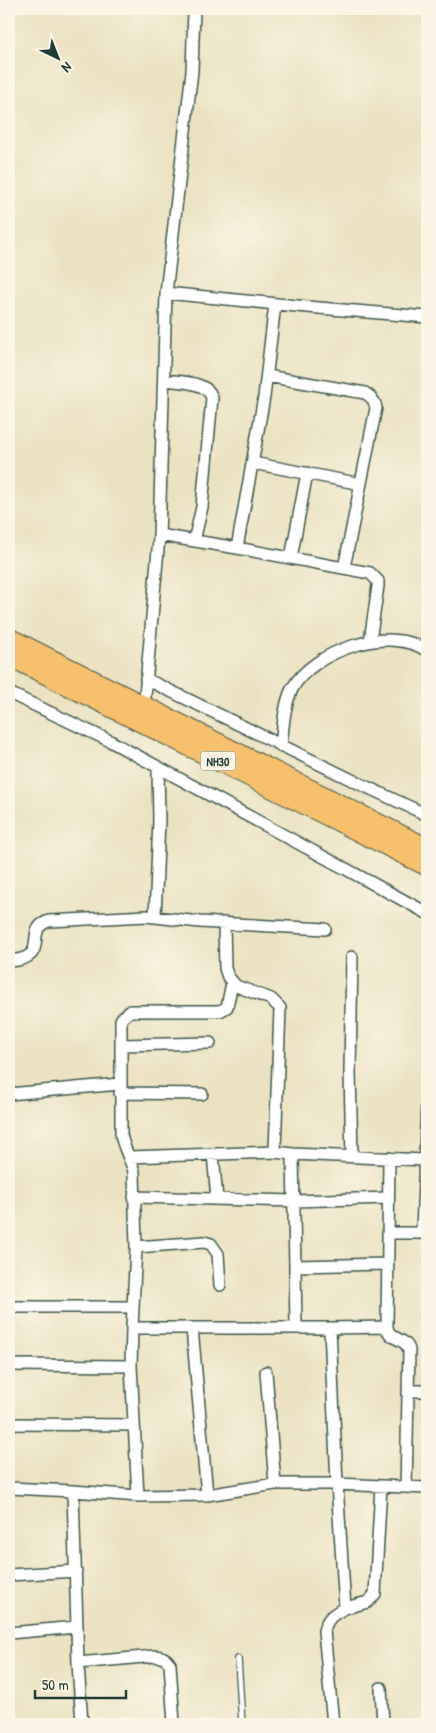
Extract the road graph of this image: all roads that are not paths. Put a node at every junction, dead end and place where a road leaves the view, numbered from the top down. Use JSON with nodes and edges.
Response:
{"nodes":[{"id":1,"x":194,"y":9,"type":"edge"},
{"id":2,"x":166,"y":292,"type":"junction"},
{"id":3,"x":275,"y":304,"type":"junction"},
{"id":4,"x":427,"y":317,"type":"edge"},
{"id":5,"x":267,"y":376,"type":"junction"},
{"id":6,"x":165,"y":380,"type":"junction"},
{"id":7,"x":253,"y":463,"type":"junction"},
{"id":8,"x":307,"y":473,"type":"junction"},
{"id":9,"x":360,"y":484,"type":"junction"},
{"id":10,"x":159,"y":535,"type":"junction"},
{"id":11,"x":194,"y":540,"type":"junction"},
{"id":12,"x":238,"y":548,"type":"junction"},
{"id":13,"x":292,"y":558,"type":"junction"},
{"id":14,"x":344,"y":568,"type":"junction"},
{"id":15,"x":9,"y":638,"type":"edge"},
{"id":16,"x":370,"y":642,"type":"junction"},
{"id":17,"x":427,"y":651,"type":"edge"},
{"id":18,"x":9,"y":656,"type":"edge"},
{"id":19,"x":146,"y":680,"type":"junction"},
{"id":20,"x":9,"y":693,"type":"edge"},
{"id":21,"x":144,"y":707,"type":"junction"},
{"id":22,"x":281,"y":746,"type":"junction"},
{"id":23,"x":158,"y":768,"type":"junction"},
{"id":24,"x":427,"y":815,"type":"edge"},
{"id":25,"x":427,"y":848,"type":"edge"},
{"id":26,"x":427,"y":866,"type":"edge"},
{"id":27,"x":427,"y":913,"type":"edge"},
{"id":28,"x":155,"y":916,"type":"junction"},
{"id":29,"x":224,"y":923,"type":"junction"},
{"id":30,"x":325,"y":929,"type":"dead end"},
{"id":31,"x":352,"y":957,"type":"dead end"},
{"id":32,"x":9,"y":961,"type":"edge"},
{"id":33,"x":232,"y":983,"type":"junction"},
{"id":34,"x":210,"y":1043,"type":"dead end"},
{"id":35,"x":121,"y":1045,"type":"junction"},
{"id":36,"x":120,"y":1089,"type":"junction"},
{"id":37,"x":9,"y":1094,"type":"edge"},
{"id":38,"x":202,"y":1094,"type":"dead end"},
{"id":39,"x":427,"y":1102,"type":"edge"},
{"id":40,"x":427,"y":1116,"type":"edge"},
{"id":41,"x":275,"y":1152,"type":"junction"},
{"id":42,"x":213,"y":1154,"type":"junction"},
{"id":43,"x":293,"y":1154,"type":"junction"},
{"id":44,"x":352,"y":1156,"type":"junction"},
{"id":45,"x":129,"y":1157,"type":"junction"},
{"id":46,"x":389,"y":1158,"type":"junction"},
{"id":47,"x":424,"y":1160,"type":"junction"},
{"id":48,"x":134,"y":1197,"type":"junction"},
{"id":49,"x":388,"y":1198,"type":"junction"},
{"id":50,"x":217,"y":1199,"type":"junction"},
{"id":51,"x":294,"y":1201,"type":"junction"},
{"id":52,"x":388,"y":1233,"type":"junction"},
{"id":53,"x":425,"y":1233,"type":"edge"},
{"id":54,"x":136,"y":1247,"type":"junction"},
{"id":55,"x":387,"y":1264,"type":"junction"},
{"id":56,"x":295,"y":1266,"type":"junction"},
{"id":57,"x":220,"y":1285,"type":"dead end"},
{"id":58,"x":133,"y":1306,"type":"junction"},
{"id":59,"x":9,"y":1307,"type":"edge"},
{"id":60,"x":296,"y":1327,"type":"junction"},
{"id":61,"x":132,"y":1328,"type":"junction"},
{"id":62,"x":192,"y":1328,"type":"junction"},
{"id":63,"x":330,"y":1328,"type":"junction"},
{"id":64,"x":387,"y":1328,"type":"junction"},
{"id":65,"x":9,"y":1365,"type":"edge"},
{"id":66,"x":131,"y":1366,"type":"junction"},
{"id":67,"x":266,"y":1372,"type":"dead end"},
{"id":68,"x":408,"y":1391,"type":"junction"},
{"id":69,"x":427,"y":1391,"type":"edge"},
{"id":70,"x":9,"y":1424,"type":"edge"},
{"id":71,"x":134,"y":1425,"type":"junction"},
{"id":72,"x":275,"y":1484,"type":"junction"},
{"id":73,"x":337,"y":1484,"type":"junction"},
{"id":74,"x":380,"y":1486,"type":"junction"},
{"id":75,"x":406,"y":1487,"type":"junction"},
{"id":76,"x":9,"y":1488,"type":"edge"},
{"id":77,"x":427,"y":1488,"type":"edge"},
{"id":78,"x":73,"y":1490,"type":"junction"},
{"id":79,"x":207,"y":1495,"type":"junction"},
{"id":80,"x":138,"y":1496,"type":"junction"},
{"id":81,"x":76,"y":1571,"type":"junction"},
{"id":82,"x":9,"y":1575,"type":"edge"},
{"id":83,"x":345,"y":1608,"type":"junction"},
{"id":84,"x":77,"y":1627,"type":"junction"},
{"id":85,"x":9,"y":1633,"type":"edge"},
{"id":86,"x":238,"y":1659,"type":"dead end"},
{"id":87,"x":78,"y":1663,"type":"junction"},
{"id":88,"x":380,"y":1688,"type":"dead end"},
{"id":89,"x":82,"y":1724,"type":"edge"},
{"id":90,"x":174,"y":1724,"type":"edge"},
{"id":91,"x":242,"y":1724,"type":"edge"},
{"id":92,"x":332,"y":1724,"type":"edge"},
{"id":93,"x":383,"y":1724,"type":"edge"}],
"edges":[{"from":1,"to":2,"type":"street"},
{"from":2,"to":3,"type":"street"},
{"from":2,"to":6,"type":"street"},
{"from":3,"to":4,"type":"street"},
{"from":3,"to":5,"type":"street"},
{"from":5,"to":7,"type":"street"},
{"from":5,"to":9,"type":"street"},
{"from":6,"to":10,"type":"street"},
{"from":6,"to":11,"type":"street"},
{"from":7,"to":8,"type":"street"},
{"from":7,"to":12,"type":"street"},
{"from":8,"to":9,"type":"street"},
{"from":8,"to":13,"type":"street"},
{"from":9,"to":14,"type":"street"},
{"from":10,"to":11,"type":"street"},
{"from":10,"to":19,"type":"street"},
{"from":11,"to":12,"type":"street"},
{"from":12,"to":13,"type":"street"},
{"from":13,"to":14,"type":"street"},
{"from":14,"to":16,"type":"street"},
{"from":15,"to":21,"type":"highway","number":"NH30"},
{"from":16,"to":17,"type":"street"},
{"from":16,"to":22,"type":"street"},
{"from":18,"to":26,"type":"highway","number":"NH30"},
{"from":19,"to":21,"type":"street"},
{"from":19,"to":22,"type":"street"},
{"from":20,"to":23,"type":"street"},
{"from":21,"to":25,"type":"highway","number":"NH30"},
{"from":22,"to":24,"type":"street"},
{"from":23,"to":27,"type":"street"},
{"from":23,"to":28,"type":"street"},
{"from":28,"to":29,"type":"street"},
{"from":28,"to":32,"type":"street"},
{"from":29,"to":30,"type":"street"},
{"from":29,"to":33,"type":"street"},
{"from":31,"to":44,"type":"street"},
{"from":33,"to":35,"type":"street"},
{"from":33,"to":41,"type":"street"},
{"from":34,"to":35,"type":"street"},
{"from":35,"to":36,"type":"street"},
{"from":36,"to":37,"type":"street"},
{"from":36,"to":38,"type":"street"},
{"from":36,"to":45,"type":"street"},
{"from":39,"to":40,"type":"street"},
{"from":40,"to":47,"type":"street"},
{"from":41,"to":42,"type":"street"},
{"from":41,"to":43,"type":"street"},
{"from":42,"to":45,"type":"street"},
{"from":42,"to":50,"type":"street"},
{"from":43,"to":44,"type":"street"},
{"from":43,"to":51,"type":"street"},
{"from":44,"to":46,"type":"street"},
{"from":45,"to":48,"type":"street"},
{"from":46,"to":47,"type":"street"},
{"from":46,"to":49,"type":"street"},
{"from":47,"to":53,"type":"street"},
{"from":48,"to":50,"type":"street"},
{"from":48,"to":54,"type":"street"},
{"from":49,"to":51,"type":"street"},
{"from":49,"to":52,"type":"street"},
{"from":50,"to":51,"type":"street"},
{"from":51,"to":56,"type":"street"},
{"from":52,"to":53,"type":"street"},
{"from":52,"to":55,"type":"street"},
{"from":54,"to":57,"type":"street"},
{"from":54,"to":58,"type":"street"},
{"from":55,"to":56,"type":"street"},
{"from":55,"to":64,"type":"street"},
{"from":56,"to":60,"type":"street"},
{"from":58,"to":59,"type":"street"},
{"from":58,"to":61,"type":"street"},
{"from":60,"to":62,"type":"street"},
{"from":60,"to":63,"type":"street"},
{"from":61,"to":62,"type":"street"},
{"from":61,"to":66,"type":"street"},
{"from":62,"to":79,"type":"street"},
{"from":63,"to":64,"type":"street"},
{"from":63,"to":73,"type":"street"},
{"from":64,"to":68,"type":"street"},
{"from":65,"to":66,"type":"street"},
{"from":66,"to":71,"type":"street"},
{"from":67,"to":72,"type":"street"},
{"from":68,"to":69,"type":"street"},
{"from":68,"to":75,"type":"street"},
{"from":70,"to":71,"type":"street"},
{"from":71,"to":80,"type":"street"},
{"from":72,"to":73,"type":"street"},
{"from":72,"to":79,"type":"street"},
{"from":73,"to":74,"type":"street"},
{"from":73,"to":83,"type":"street"},
{"from":74,"to":75,"type":"street"},
{"from":74,"to":83,"type":"street"},
{"from":75,"to":77,"type":"street"},
{"from":76,"to":78,"type":"street"},
{"from":78,"to":80,"type":"street"},
{"from":78,"to":81,"type":"street"},
{"from":79,"to":80,"type":"street"},
{"from":81,"to":82,"type":"street"},
{"from":81,"to":84,"type":"street"},
{"from":83,"to":92,"type":"street"},
{"from":84,"to":85,"type":"street"},
{"from":84,"to":87,"type":"street"},
{"from":86,"to":91,"type":"lane"},
{"from":87,"to":89,"type":"street"},
{"from":87,"to":90,"type":"street"},
{"from":88,"to":93,"type":"street"}]}
